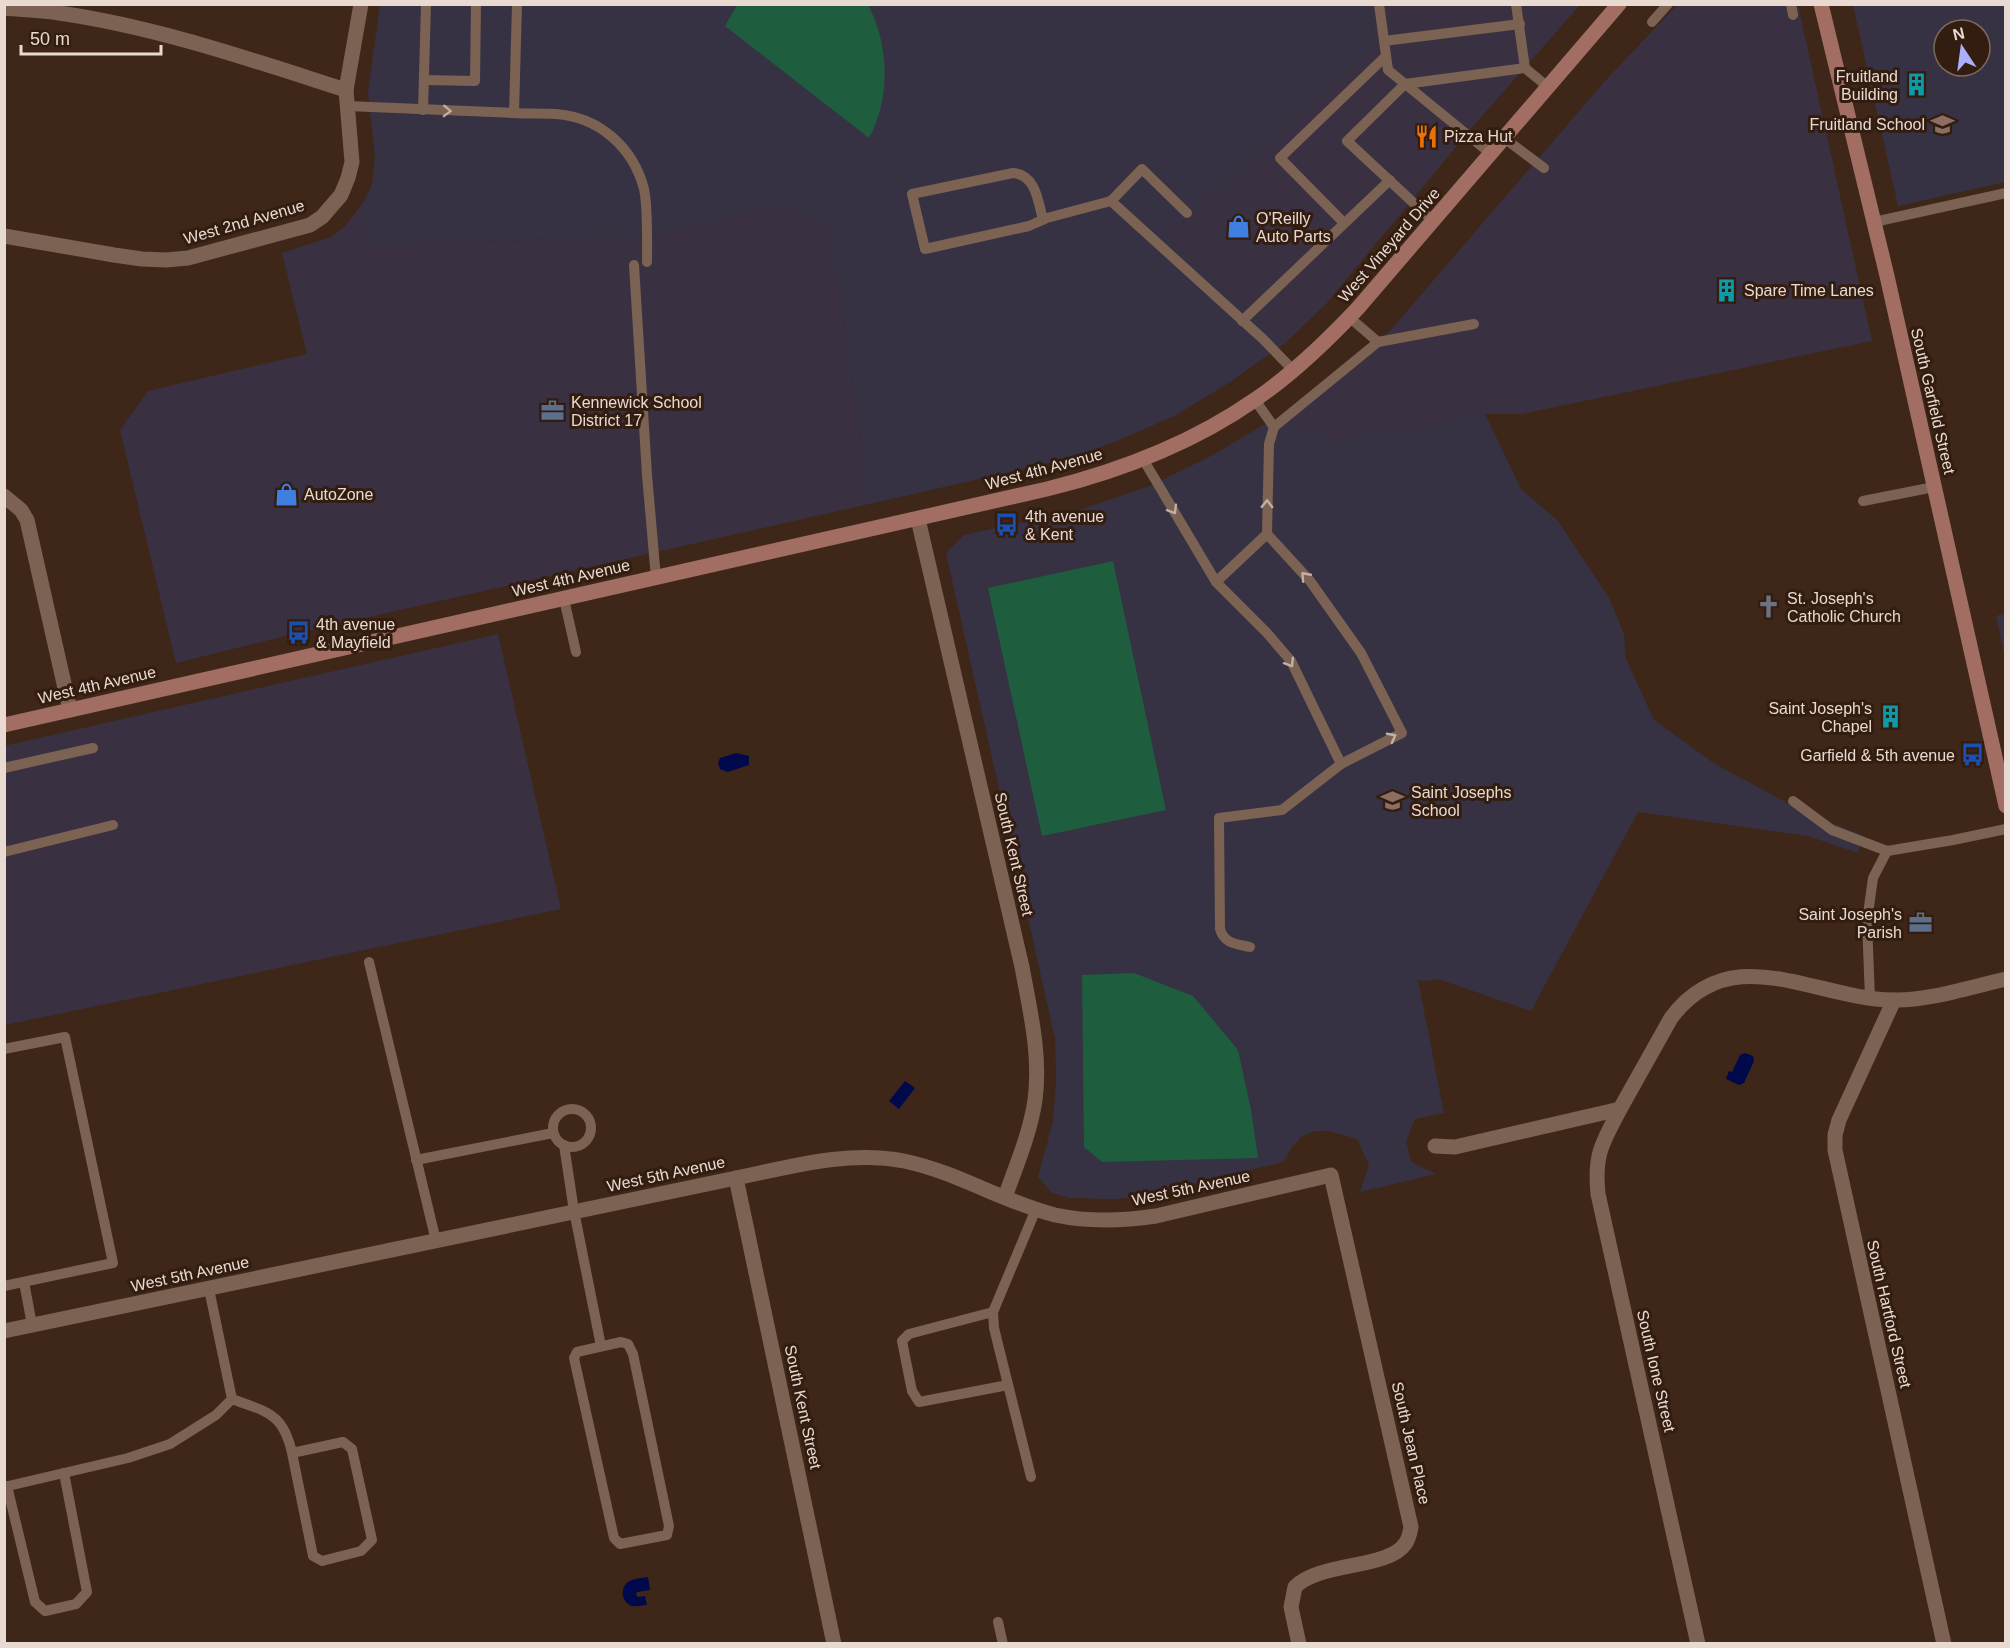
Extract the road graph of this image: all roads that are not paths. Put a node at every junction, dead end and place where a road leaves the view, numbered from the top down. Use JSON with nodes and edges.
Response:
{"nodes":[{"id":1,"x":361,"y":4,"type":"edge"},
{"id":2,"x":426,"y":4,"type":"edge"},
{"id":3,"x":477,"y":4,"type":"edge"},
{"id":4,"x":517,"y":4,"type":"edge"},
{"id":5,"x":1379,"y":4,"type":"edge"},
{"id":6,"x":1516,"y":4,"type":"edge"},
{"id":7,"x":1619,"y":4,"type":"edge"},
{"id":8,"x":1668,"y":4,"type":"edge"},
{"id":9,"x":1821,"y":4,"type":"edge"},
{"id":10,"x":4,"y":8,"type":"edge"},
{"id":11,"x":59,"y":8,"type":"edge"},
{"id":12,"x":1652,"y":22,"type":"dead end"},
{"id":13,"x":1520,"y":24,"type":"junction"},
{"id":14,"x":1384,"y":41,"type":"junction"},
{"id":15,"x":1386,"y":56,"type":"junction"},
{"id":16,"x":1525,"y":68,"type":"junction"},
{"id":17,"x":424,"y":80,"type":"junction"},
{"id":18,"x":1405,"y":84,"type":"junction"},
{"id":19,"x":1548,"y":87,"type":"junction"},
{"id":20,"x":346,"y":90,"type":"junction"},
{"id":21,"x":346,"y":106,"type":"junction"},
{"id":22,"x":423,"y":110,"type":"junction"},
{"id":23,"x":514,"y":113,"type":"junction"},
{"id":24,"x":1504,"y":138,"type":"junction"},
{"id":25,"x":1491,"y":154,"type":"junction"},
{"id":26,"x":1544,"y":168,"type":"dead end"},
{"id":27,"x":1390,"y":180,"type":"junction"},
{"id":28,"x":2006,"y":193,"type":"edge"},
{"id":29,"x":1111,"y":201,"type":"junction"},
{"id":30,"x":1187,"y":213,"type":"dead end"},
{"id":31,"x":1043,"y":220,"type":"junction"},
{"id":32,"x":1432,"y":221,"type":"junction"},
{"id":33,"x":1874,"y":222,"type":"junction"},
{"id":34,"x":1344,"y":224,"type":"junction"},
{"id":35,"x":4,"y":236,"type":"edge"},
{"id":36,"x":647,"y":262,"type":"dead end"},
{"id":37,"x":634,"y":265,"type":"dead end"},
{"id":38,"x":1349,"y":317,"type":"junction"},
{"id":39,"x":1242,"y":321,"type":"junction"},
{"id":40,"x":1474,"y":324,"type":"dead end"},
{"id":41,"x":1378,"y":342,"type":"junction"},
{"id":42,"x":1293,"y":370,"type":"junction"},
{"id":43,"x":1255,"y":400,"type":"junction"},
{"id":44,"x":1274,"y":427,"type":"junction"},
{"id":45,"x":1143,"y":459,"type":"junction"},
{"id":46,"x":1934,"y":487,"type":"junction"},
{"id":47,"x":7,"y":497,"type":"edge"},
{"id":48,"x":1863,"y":501,"type":"dead end"},
{"id":49,"x":918,"y":519,"type":"junction"},
{"id":50,"x":1267,"y":534,"type":"junction"},
{"id":51,"x":656,"y":578,"type":"junction"},
{"id":52,"x":1216,"y":582,"type":"junction"},
{"id":53,"x":564,"y":599,"type":"junction"},
{"id":54,"x":576,"y":652,"type":"dead end"},
{"id":55,"x":70,"y":710,"type":"junction"},
{"id":56,"x":4,"y":725,"type":"edge"},
{"id":57,"x":93,"y":748,"type":"dead end"},
{"id":58,"x":1341,"y":764,"type":"junction"},
{"id":59,"x":4,"y":768,"type":"edge"},
{"id":60,"x":1793,"y":801,"type":"dead end"},
{"id":61,"x":2005,"y":801,"type":"edge"},
{"id":62,"x":112,"y":825,"type":"dead end"},
{"id":63,"x":2006,"y":829,"type":"edge"},
{"id":64,"x":1887,"y":851,"type":"junction"},
{"id":65,"x":4,"y":852,"type":"edge"},
{"id":66,"x":1250,"y":947,"type":"dead end"},
{"id":67,"x":369,"y":962,"type":"dead end"},
{"id":68,"x":2006,"y":979,"type":"edge"},
{"id":69,"x":1870,"y":999,"type":"junction"},
{"id":70,"x":1894,"y":1000,"type":"junction"},
{"id":71,"x":4,"y":1049,"type":"edge"},
{"id":72,"x":1620,"y":1109,"type":"junction"},
{"id":73,"x":553,"y":1133,"type":"junction"},
{"id":74,"x":564,"y":1145,"type":"junction"},
{"id":75,"x":1435,"y":1146,"type":"dead end"},
{"id":76,"x":416,"y":1160,"type":"junction"},
{"id":77,"x":1331,"y":1175,"type":"joint"},
{"id":78,"x":736,"y":1178,"type":"junction"},
{"id":79,"x":1005,"y":1197,"type":"junction"},
{"id":80,"x":1036,"y":1209,"type":"junction"},
{"id":81,"x":574,"y":1212,"type":"junction"},
{"id":82,"x":436,"y":1241,"type":"junction"},
{"id":83,"x":24,"y":1282,"type":"junction"},
{"id":84,"x":4,"y":1286,"type":"edge"},
{"id":85,"x":209,"y":1288,"type":"junction"},
{"id":86,"x":993,"y":1312,"type":"junction"},
{"id":87,"x":32,"y":1325,"type":"junction"},
{"id":88,"x":4,"y":1331,"type":"edge"},
{"id":89,"x":601,"y":1346,"type":"junction"},
{"id":90,"x":1008,"y":1385,"type":"junction"},
{"id":91,"x":232,"y":1399,"type":"junction"},
{"id":92,"x":292,"y":1453,"type":"junction"},
{"id":93,"x":64,"y":1473,"type":"junction"},
{"id":94,"x":1031,"y":1477,"type":"dead end"},
{"id":95,"x":6,"y":1486,"type":"edge"},
{"id":96,"x":998,"y":1622,"type":"dead end"},
{"id":97,"x":834,"y":1644,"type":"edge"},
{"id":98,"x":1003,"y":1644,"type":"edge"},
{"id":99,"x":1299,"y":1644,"type":"edge"},
{"id":100,"x":1698,"y":1644,"type":"edge"},
{"id":101,"x":1944,"y":1644,"type":"edge"}],
"edges":[{"from":1,"to":20,"type":"street"},
{"from":2,"to":17,"type":"lane"},
{"from":3,"to":17,"type":"lane"},
{"from":4,"to":23,"type":"lane"},
{"from":5,"to":14,"type":"lane"},
{"from":6,"to":13,"type":"lane"},
{"from":7,"to":19,"type":"main road","name":"West Vineyard Drive"},
{"from":8,"to":12,"type":"lane"},
{"from":9,"to":33,"type":"main road","name":"South Garfield Street"},
{"from":10,"to":11,"type":"street"},
{"from":11,"to":20,"type":"street"},
{"from":13,"to":14,"type":"lane"},
{"from":13,"to":16,"type":"lane"},
{"from":14,"to":15,"type":"lane"},
{"from":15,"to":18,"type":"lane"},
{"from":15,"to":34,"type":"lane"},
{"from":16,"to":18,"type":"lane"},
{"from":16,"to":19,"type":"lane"},
{"from":17,"to":22,"type":"lane"},
{"from":18,"to":25,"type":"lane"},
{"from":18,"to":27,"type":"lane"},
{"from":19,"to":24,"type":"main road","name":"West Vineyard Drive"},
{"from":20,"to":21,"type":"street"},
{"from":21,"to":22,"type":"lane"},
{"from":21,"to":35,"type":"street","name":"West 2nd Avenue"},
{"from":22,"to":23,"type":"lane","one_way":true},
{"from":23,"to":36,"type":"lane"},
{"from":24,"to":25,"type":"main road","name":"West Vineyard Drive"},
{"from":24,"to":26,"type":"lane"},
{"from":25,"to":32,"type":"main road","name":"West Vineyard Drive"},
{"from":27,"to":32,"type":"lane"},
{"from":27,"to":34,"type":"lane"},
{"from":28,"to":33,"type":"lane"},
{"from":29,"to":30,"type":"lane"},
{"from":29,"to":31,"type":"lane"},
{"from":29,"to":39,"type":"lane"},
{"from":31,"to":31,"type":"lane"},
{"from":32,"to":38,"type":"main road","name":"West Vineyard Drive"},
{"from":33,"to":46,"type":"main road","name":"South Garfield Street"},
{"from":34,"to":39,"type":"lane"},
{"from":37,"to":51,"type":"lane"},
{"from":38,"to":41,"type":"lane"},
{"from":38,"to":42,"type":"main road","name":"West Vineyard Drive"},
{"from":39,"to":42,"type":"lane"},
{"from":40,"to":41,"type":"lane"},
{"from":41,"to":44,"type":"lane"},
{"from":42,"to":43,"type":"main road","name":"West Vineyard Drive"},
{"from":43,"to":44,"type":"lane"},
{"from":43,"to":45,"type":"main road","name":"West Vineyard Drive"},
{"from":50,"to":44,"type":"lane","one_way":true},
{"from":45,"to":49,"type":"main road","name":"West 4th Avenue"},
{"from":45,"to":52,"type":"lane","one_way":true},
{"from":46,"to":48,"type":"lane"},
{"from":46,"to":61,"type":"main road","name":"South Garfield Street"},
{"from":47,"to":55,"type":"street"},
{"from":49,"to":51,"type":"main road","name":"West 4th Avenue"},
{"from":49,"to":79,"type":"street","name":"South Kent Street"},
{"from":50,"to":52,"type":"lane"},
{"from":58,"to":50,"type":"lane","one_way":true},
{"from":51,"to":53,"type":"main road","name":"West 4th Avenue"},
{"from":52,"to":58,"type":"lane","one_way":true},
{"from":53,"to":54,"type":"lane"},
{"from":53,"to":55,"type":"main road","name":"West 4th Avenue"},
{"from":55,"to":56,"type":"main road","name":"West 4th Avenue"},
{"from":57,"to":59,"type":"lane"},
{"from":58,"to":66,"type":"lane"},
{"from":60,"to":64,"type":"lane"},
{"from":62,"to":65,"type":"lane"},
{"from":63,"to":64,"type":"lane"},
{"from":64,"to":69,"type":"lane"},
{"from":67,"to":76,"type":"lane"},
{"from":68,"to":70,"type":"street"},
{"from":69,"to":70,"type":"street"},
{"from":69,"to":72,"type":"street"},
{"from":70,"to":101,"type":"street","name":"South Hartford Street"},
{"from":71,"to":83,"type":"lane"},
{"from":72,"to":75,"type":"street"},
{"from":72,"to":100,"type":"street","name":"South Ione Street"},
{"from":73,"to":74,"type":"lane"},
{"from":73,"to":74,"type":"lane"},
{"from":73,"to":76,"type":"lane"},
{"from":74,"to":81,"type":"lane"},
{"from":76,"to":82,"type":"lane"},
{"from":77,"to":80,"type":"street","name":"West 5th Avenue"},
{"from":77,"to":99,"type":"street","name":"South Jean Place"},
{"from":78,"to":79,"type":"street","name":"West 5th Avenue"},
{"from":78,"to":81,"type":"street","name":"West 5th Avenue"},
{"from":78,"to":97,"type":"street","name":"South Kent Street"},
{"from":79,"to":80,"type":"street","name":"West 5th Avenue"},
{"from":80,"to":86,"type":"lane"},
{"from":81,"to":82,"type":"street","name":"West 5th Avenue"},
{"from":81,"to":89,"type":"lane"},
{"from":82,"to":85,"type":"street","name":"West 5th Avenue"},
{"from":83,"to":84,"type":"lane"},
{"from":83,"to":87,"type":"lane"},
{"from":85,"to":87,"type":"street","name":"West 5th Avenue"},
{"from":85,"to":91,"type":"lane"},
{"from":86,"to":90,"type":"lane"},
{"from":86,"to":90,"type":"lane"},
{"from":87,"to":88,"type":"street","name":"West 5th Avenue"},
{"from":89,"to":89,"type":"lane"},
{"from":90,"to":94,"type":"lane"},
{"from":91,"to":92,"type":"lane"},
{"from":91,"to":93,"type":"lane"},
{"from":92,"to":92,"type":"lane"},
{"from":93,"to":95,"type":"lane"},
{"from":93,"to":95,"type":"lane"},
{"from":96,"to":98,"type":"lane"}]}
